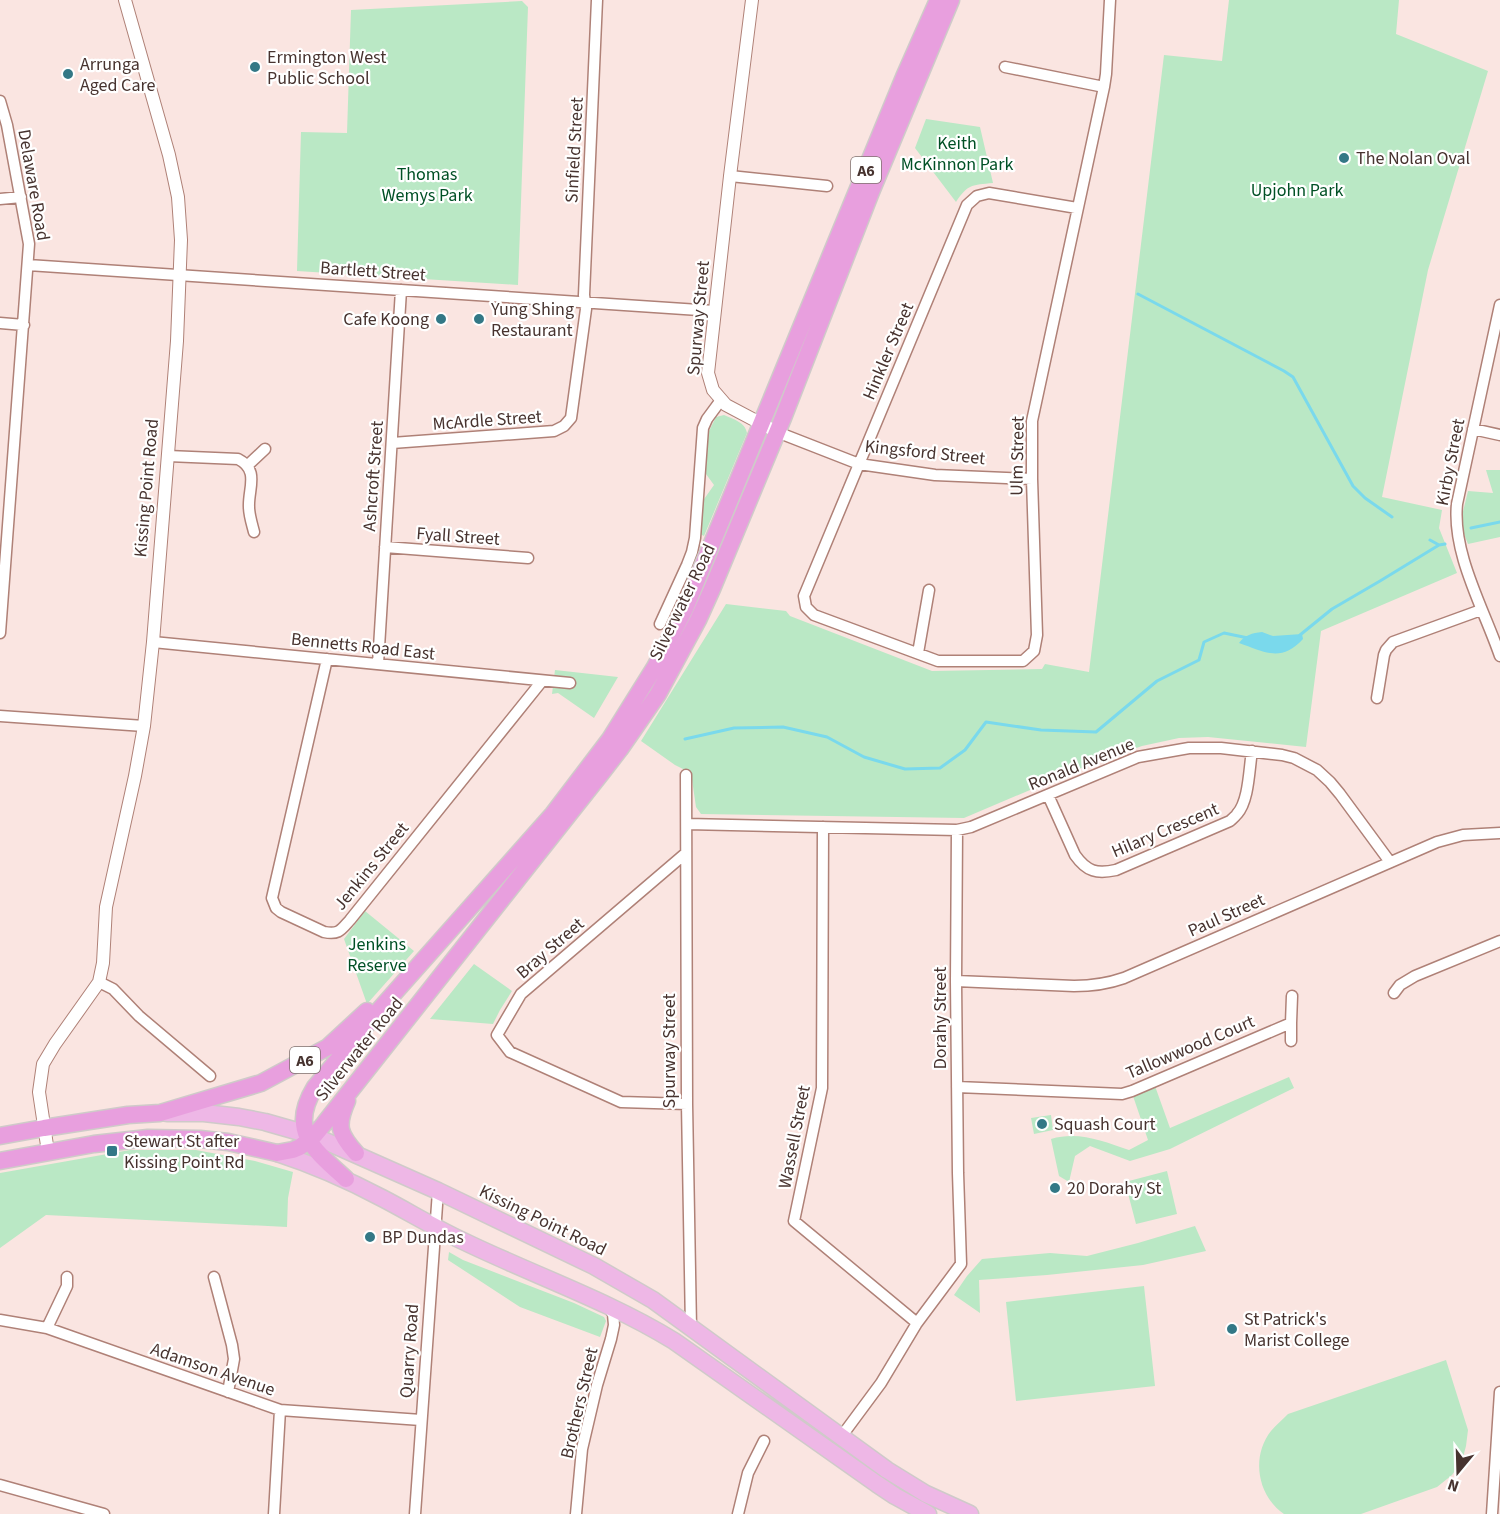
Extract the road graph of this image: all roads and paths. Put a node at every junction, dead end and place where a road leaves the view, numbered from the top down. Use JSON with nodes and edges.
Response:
{"nodes":[{"id":1,"x":125,"y":0,"type":"edge"},
{"id":2,"x":597,"y":0,"type":"edge"},
{"id":3,"x":753,"y":0,"type":"edge"},
{"id":4,"x":938,"y":0,"type":"edge"},
{"id":5,"x":951,"y":0,"type":"edge"},
{"id":6,"x":1110,"y":0,"type":"edge"},
{"id":7,"x":1005,"y":67,"type":"dead end"},
{"id":8,"x":1104,"y":87,"type":"junction"},
{"id":9,"x":0,"y":101,"type":"edge"},
{"id":10,"x":730,"y":176,"type":"junction"},
{"id":11,"x":827,"y":186,"type":"dead end"},
{"id":12,"x":21,"y":197,"type":"junction"},
{"id":13,"x":0,"y":199,"type":"edge"},
{"id":14,"x":1077,"y":208,"type":"junction"},
{"id":15,"x":28,"y":265,"type":"junction"},
{"id":16,"x":180,"y":275,"type":"junction"},
{"id":17,"x":401,"y":290,"type":"junction"},
{"id":18,"x":585,"y":302,"type":"junction"},
{"id":19,"x":1500,"y":305,"type":"edge"},
{"id":20,"x":714,"y":311,"type":"junction"},
{"id":21,"x":0,"y":323,"type":"edge"},
{"id":22,"x":24,"y":325,"type":"junction"},
{"id":23,"x":721,"y":400,"type":"junction"},
{"id":24,"x":761,"y":424,"type":"junction"},
{"id":25,"x":1473,"y":429,"type":"junction"},
{"id":26,"x":777,"y":432,"type":"junction"},
{"id":27,"x":1500,"y":435,"type":"edge"},
{"id":28,"x":392,"y":443,"type":"junction"},
{"id":29,"x":265,"y":449,"type":"dead end"},
{"id":30,"x":168,"y":456,"type":"junction"},
{"id":31,"x":859,"y":464,"type":"junction"},
{"id":32,"x":248,"y":465,"type":"junction"},
{"id":33,"x":1032,"y":479,"type":"junction"},
{"id":34,"x":254,"y":532,"type":"dead end"},
{"id":35,"x":385,"y":547,"type":"junction"},
{"id":36,"x":528,"y":558,"type":"dead end"},
{"id":37,"x":929,"y":590,"type":"dead end"},
{"id":38,"x":1481,"y":610,"type":"junction"},
{"id":39,"x":814,"y":615,"type":"joint"},
{"id":40,"x":660,"y":624,"type":"dead end"},
{"id":41,"x":0,"y":633,"type":"edge"},
{"id":42,"x":153,"y":642,"type":"junction"},
{"id":43,"x":1499,"y":651,"type":"edge"},
{"id":44,"x":918,"y":653,"type":"junction"},
{"id":45,"x":327,"y":659,"type":"junction"},
{"id":46,"x":378,"y":664,"type":"junction"},
{"id":47,"x":542,"y":681,"type":"junction"},
{"id":48,"x":570,"y":683,"type":"dead end"},
{"id":49,"x":1377,"y":698,"type":"dead end"},
{"id":50,"x":0,"y":716,"type":"edge"},
{"id":51,"x":144,"y":726,"type":"junction"},
{"id":52,"x":1252,"y":751,"type":"junction"},
{"id":53,"x":687,"y":775,"type":"dead end"},
{"id":54,"x":1048,"y":795,"type":"junction"},
{"id":55,"x":687,"y":824,"type":"junction"},
{"id":56,"x":823,"y":827,"type":"junction"},
{"id":57,"x":957,"y":830,"type":"junction"},
{"id":58,"x":1500,"y":833,"type":"edge"},
{"id":59,"x":686,"y":853,"type":"junction"},
{"id":60,"x":1390,"y":862,"type":"junction"},
{"id":61,"x":1500,"y":941,"type":"edge"},
{"id":62,"x":423,"y":960,"type":"junction"},
{"id":63,"x":956,"y":981,"type":"junction"},
{"id":64,"x":99,"y":982,"type":"junction"},
{"id":65,"x":1394,"y":993,"type":"dead end"},
{"id":66,"x":1292,"y":996,"type":"dead end"},
{"id":67,"x":1291,"y":1023,"type":"junction"},
{"id":68,"x":1291,"y":1041,"type":"dead end"},
{"id":69,"x":210,"y":1076,"type":"dead end"},
{"id":70,"x":957,"y":1087,"type":"junction"},
{"id":71,"x":352,"y":1089,"type":"junction"},
{"id":72,"x":687,"y":1104,"type":"junction"},
{"id":73,"x":160,"y":1113,"type":"junction"},
{"id":74,"x":44,"y":1128,"type":"junction"},
{"id":75,"x":0,"y":1136,"type":"edge"},
{"id":76,"x":309,"y":1136,"type":"junction"},
{"id":77,"x":48,"y":1152,"type":"junction"},
{"id":78,"x":277,"y":1153,"type":"junction"},
{"id":79,"x":356,"y":1154,"type":"junction"},
{"id":80,"x":0,"y":1161,"type":"edge"},
{"id":81,"x":346,"y":1179,"type":"junction"},
{"id":82,"x":438,"y":1191,"type":"junction"},
{"id":83,"x":435,"y":1228,"type":"junction"},
{"id":84,"x":67,"y":1277,"type":"dead end"},
{"id":85,"x":214,"y":1277,"type":"dead end"},
{"id":86,"x":604,"y":1303,"type":"junction"},
{"id":87,"x":0,"y":1320,"type":"edge"},
{"id":88,"x":917,"y":1323,"type":"junction"},
{"id":89,"x":691,"y":1328,"type":"junction"},
{"id":90,"x":47,"y":1329,"type":"junction"},
{"id":91,"x":228,"y":1392,"type":"junction"},
{"id":92,"x":1500,"y":1392,"type":"edge"},
{"id":93,"x":280,"y":1410,"type":"junction"},
{"id":94,"x":421,"y":1420,"type":"junction"},
{"id":95,"x":841,"y":1437,"type":"junction"},
{"id":96,"x":764,"y":1441,"type":"dead end"},
{"id":97,"x":0,"y":1485,"type":"edge"},
{"id":98,"x":917,"y":1511,"type":"edge"},
{"id":99,"x":104,"y":1514,"type":"edge"},
{"id":100,"x":274,"y":1514,"type":"edge"},
{"id":101,"x":415,"y":1514,"type":"edge"},
{"id":102,"x":576,"y":1514,"type":"edge"},
{"id":103,"x":738,"y":1514,"type":"edge"},
{"id":104,"x":970,"y":1514,"type":"edge"},
{"id":105,"x":1492,"y":1514,"type":"edge"}],
"edges":[{"from":1,"to":16,"type":"street","name":"Kissing Point Road"},
{"from":2,"to":18,"type":"street","name":"Sinfield Street"},
{"from":3,"to":10,"type":"street","name":"Spurway Street"},
{"from":4,"to":24,"type":"highway","name":"Silverwater Road","number":"A6"},
{"from":5,"to":26,"type":"highway","name":"Silverwater Road","number":"A6"},
{"from":6,"to":8,"type":"street","name":"Ulm Street"},
{"from":7,"to":8,"type":"street"},
{"from":8,"to":14,"type":"street","name":"Ulm Street"},
{"from":9,"to":12,"type":"street","name":"Delaware Road"},
{"from":10,"to":11,"type":"street"},
{"from":10,"to":20,"type":"street","name":"Spurway Street"},
{"from":12,"to":13,"type":"street"},
{"from":12,"to":15,"type":"street","name":"Delaware Road"},
{"from":14,"to":31,"type":"street","name":"Hinkler Street"},
{"from":14,"to":33,"type":"street","name":"Ulm Street"},
{"from":15,"to":16,"type":"street","name":"Bartlett Street"},
{"from":15,"to":22,"type":"street","name":"Delaware Road"},
{"from":16,"to":17,"type":"street","name":"Bartlett Street"},
{"from":16,"to":30,"type":"street","name":"Kissing Point Road"},
{"from":17,"to":18,"type":"street","name":"Bartlett Street"},
{"from":17,"to":28,"type":"street","name":"Ashcroft Street"},
{"from":18,"to":20,"type":"street","name":"Bartlett Street"},
{"from":18,"to":28,"type":"street","name":"McArdle Street"},
{"from":19,"to":25,"type":"street","name":"Kirby Street"},
{"from":20,"to":23,"type":"street","name":"Spurway Street"},
{"from":21,"to":22,"type":"street"},
{"from":22,"to":41,"type":"street","name":"Delaware Road"},
{"from":23,"to":24,"type":"street","name":"Kingsford Street"},
{"from":23,"to":40,"type":"street"},
{"from":24,"to":26,"type":"street","name":"Kingsford Street"},
{"from":24,"to":62,"type":"highway","name":"Silverwater Road","number":"A6"},
{"from":25,"to":27,"type":"street"},
{"from":25,"to":38,"type":"street","name":"Kirby Street"},
{"from":26,"to":31,"type":"street","name":"Kingsford Street"},
{"from":26,"to":71,"type":"highway","name":"Silverwater Road","number":"A6"},
{"from":28,"to":35,"type":"street","name":"Ashcroft Street"},
{"from":29,"to":32,"type":"street"},
{"from":30,"to":32,"type":"street"},
{"from":30,"to":42,"type":"street","name":"Kissing Point Road"},
{"from":31,"to":33,"type":"street","name":"Kingsford Street"},
{"from":31,"to":39,"type":"street","name":"Hinkler Street"},
{"from":32,"to":34,"type":"street"},
{"from":33,"to":44,"type":"street","name":"Ulm Street"},
{"from":35,"to":36,"type":"street","name":"Fyall Street"},
{"from":35,"to":46,"type":"street","name":"Ashcroft Street"},
{"from":37,"to":44,"type":"street"},
{"from":38,"to":43,"type":"street","name":"Kirby Street"},
{"from":38,"to":49,"type":"street"},
{"from":39,"to":44,"type":"street","name":"Ulm Street"},
{"from":42,"to":45,"type":"street","name":"Bennetts Road East"},
{"from":42,"to":51,"type":"street","name":"Kissing Point Road"},
{"from":45,"to":46,"type":"street","name":"Bennetts Road East"},
{"from":45,"to":47,"type":"street","name":"Jenkins Street"},
{"from":46,"to":47,"type":"street","name":"Bennetts Road East"},
{"from":47,"to":48,"type":"street","name":"Bennetts Road East"},
{"from":50,"to":51,"type":"street"},
{"from":51,"to":64,"type":"street","name":"Kissing Point Road"},
{"from":52,"to":54,"type":"street","name":"Ronald Avenue"},
{"from":52,"to":54,"type":"street","name":"Hilary Crescent"},
{"from":52,"to":60,"type":"street","name":"Ronald Avenue"},
{"from":53,"to":55,"type":"street","name":"Spurway Street"},
{"from":54,"to":57,"type":"street","name":"Ronald Avenue"},
{"from":55,"to":56,"type":"street"},
{"from":55,"to":59,"type":"street","name":"Spurway Street"},
{"from":56,"to":57,"type":"street"},
{"from":56,"to":88,"type":"street","name":"Wassell Street"},
{"from":57,"to":63,"type":"street","name":"Dorahy Street"},
{"from":58,"to":60,"type":"street","name":"Paul Street"},
{"from":59,"to":72,"type":"street","name":"Spurway Street"},
{"from":59,"to":72,"type":"street","name":"Bray Street"},
{"from":60,"to":63,"type":"street","name":"Paul Street"},
{"from":61,"to":65,"type":"street"},
{"from":62,"to":73,"type":"highway","name":"Silverwater Road","number":"A6"},
{"from":62,"to":76,"type":"highway","name":"Silverwater Road","number":"A6"},
{"from":63,"to":70,"type":"street","name":"Dorahy Street"},
{"from":64,"to":69,"type":"street"},
{"from":64,"to":74,"type":"street","name":"Kissing Point Road"},
{"from":66,"to":67,"type":"street"},
{"from":67,"to":68,"type":"street"},
{"from":67,"to":70,"type":"street","name":"Tallowwood Court"},
{"from":70,"to":88,"type":"street","name":"Dorahy Street"},
{"from":71,"to":76,"type":"highway","name":"Silverwater Road","number":"A6"},
{"from":71,"to":79,"type":"highway"},
{"from":72,"to":89,"type":"street","name":"Spurway Street"},
{"from":73,"to":74,"type":"highway","name":"Kissing Point Road","number":"A6"},
{"from":73,"to":76,"type":"main road","name":"Kissing Point Road"},
{"from":74,"to":75,"type":"highway","number":"A6"},
{"from":74,"to":77,"type":"street","name":"Kissing Point Road"},
{"from":76,"to":78,"type":"highway","name":"Silverwater Road","number":"A6"},
{"from":76,"to":79,"type":"main road","name":"Kissing Point Road"},
{"from":76,"to":81,"type":"highway"},
{"from":77,"to":78,"type":"highway"},
{"from":77,"to":80,"type":"highway"},
{"from":78,"to":81,"type":"main road"},
{"from":79,"to":82,"type":"main road","name":"Kissing Point Road"},
{"from":81,"to":83,"type":"main road"},
{"from":82,"to":83,"type":"street","name":"Quarry Road"},
{"from":82,"to":89,"type":"main road","name":"Kissing Point Road"},
{"from":83,"to":86,"type":"main road"},
{"from":83,"to":94,"type":"street","name":"Quarry Road"},
{"from":84,"to":90,"type":"street"},
{"from":85,"to":91,"type":"street"},
{"from":86,"to":98,"type":"main road"},
{"from":86,"to":102,"type":"street","name":"Brothers Street"},
{"from":87,"to":90,"type":"street","name":"Adamson Avenue"},
{"from":88,"to":95,"type":"street","name":"Dorahy Street"},
{"from":89,"to":95,"type":"main road","name":"Kissing Point Road"},
{"from":90,"to":91,"type":"street","name":"Adamson Avenue"},
{"from":91,"to":93,"type":"street","name":"Adamson Avenue"},
{"from":92,"to":105,"type":"street"},
{"from":93,"to":94,"type":"street","name":"Adamson Avenue"},
{"from":93,"to":100,"type":"street"},
{"from":94,"to":101,"type":"street","name":"Quarry Road"},
{"from":95,"to":104,"type":"main road","name":"Kissing Point Road"},
{"from":96,"to":103,"type":"street"},
{"from":97,"to":99,"type":"street"}]}
